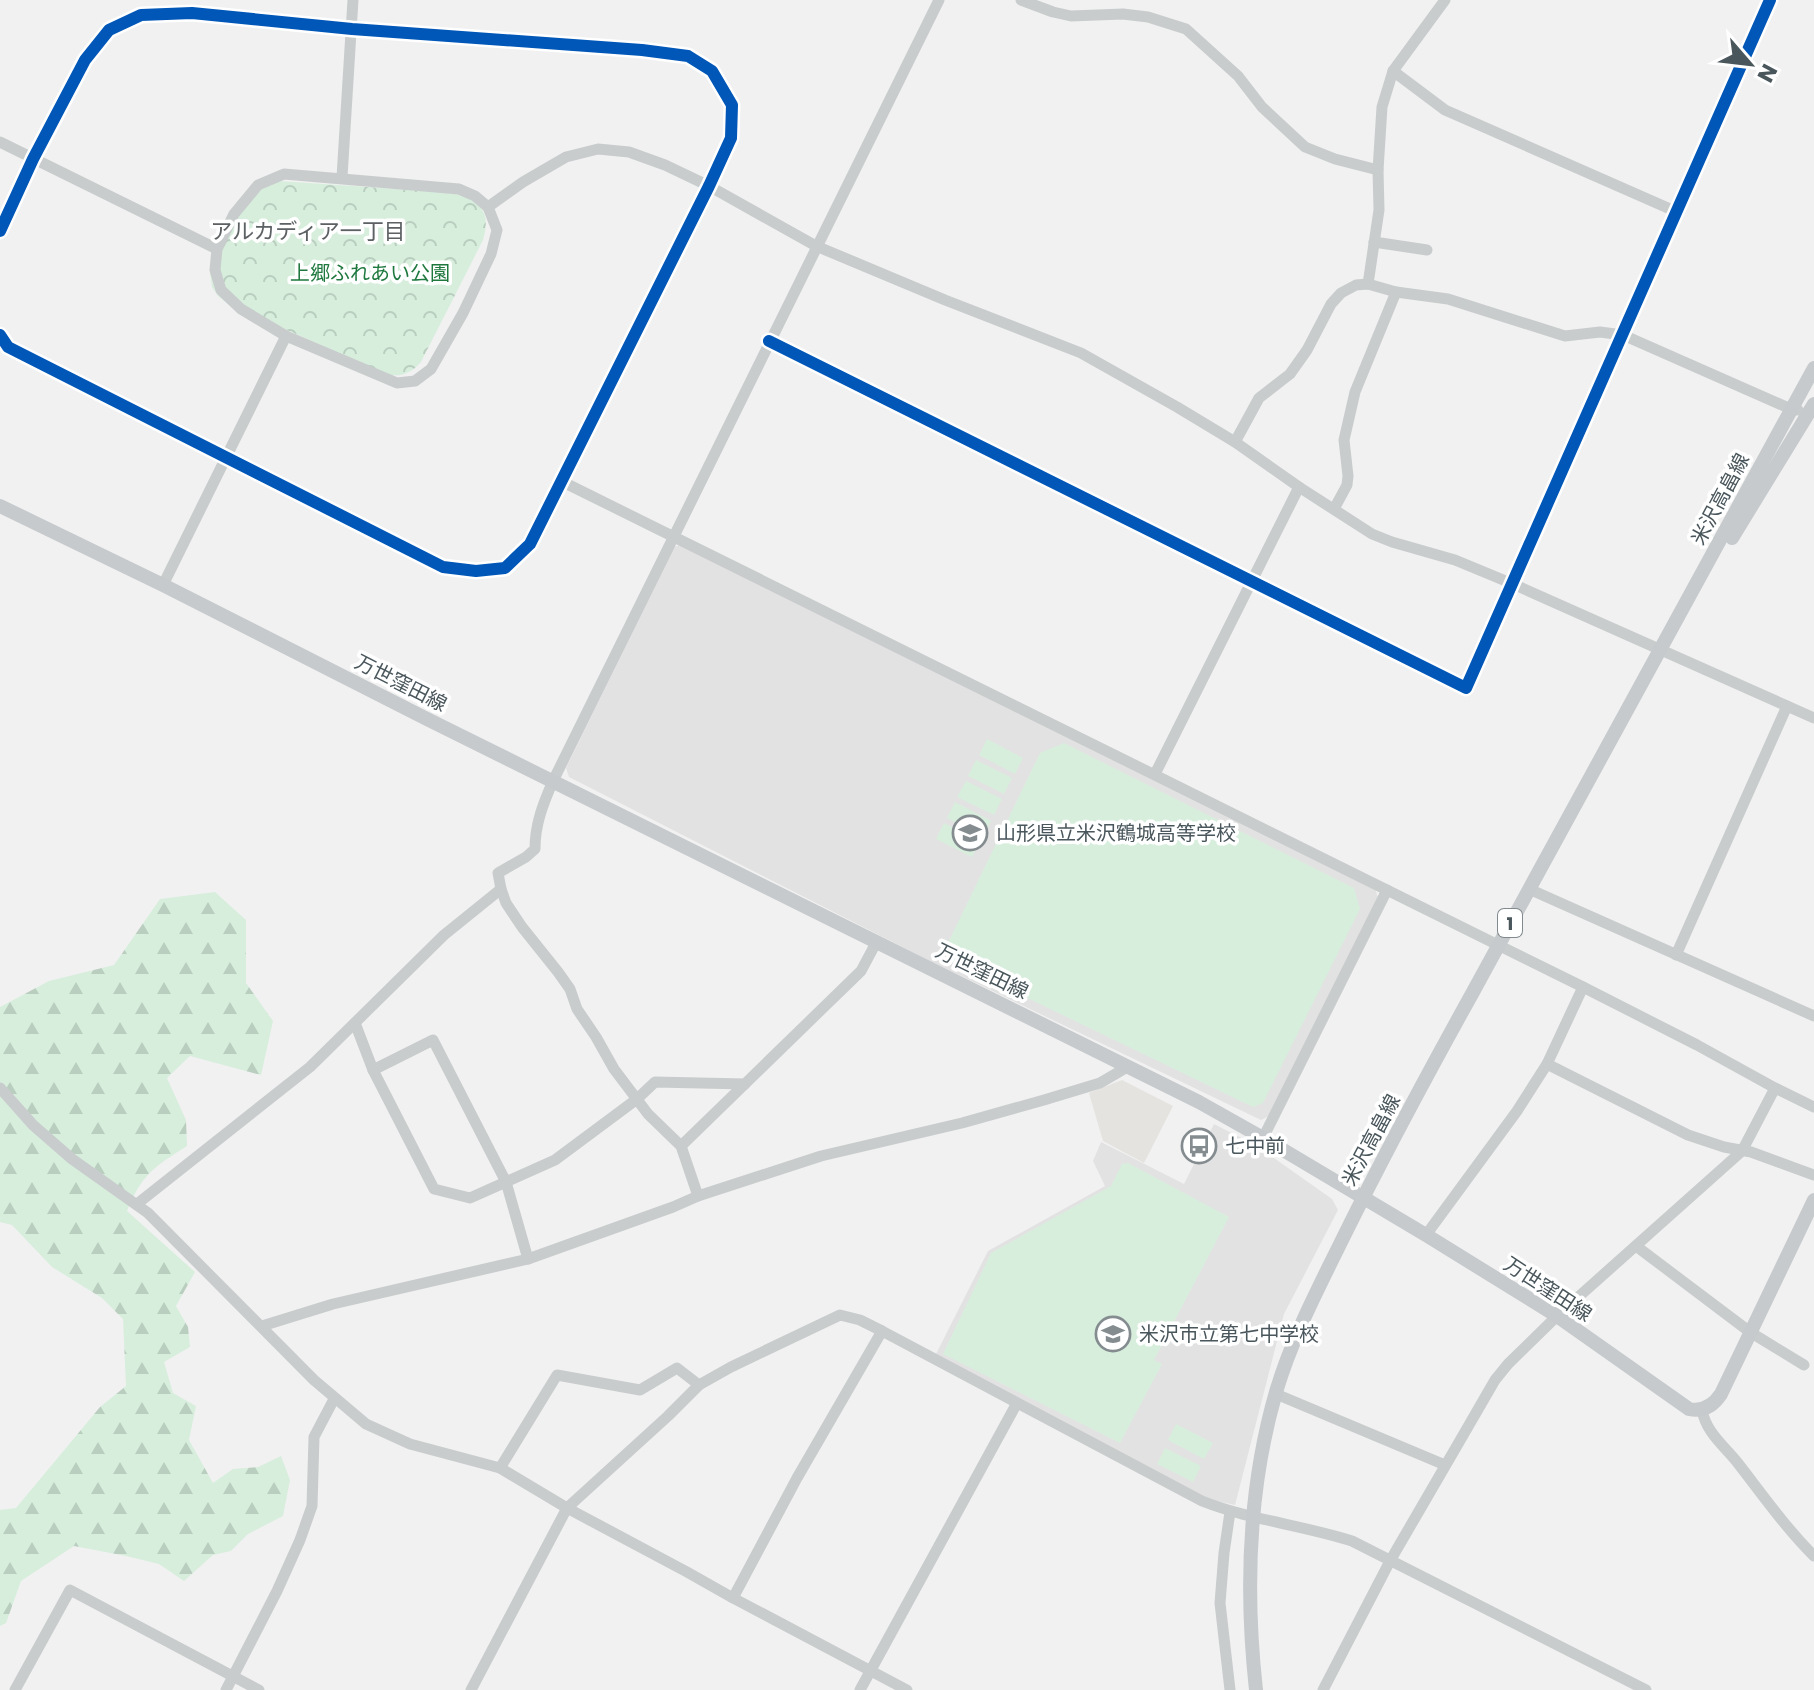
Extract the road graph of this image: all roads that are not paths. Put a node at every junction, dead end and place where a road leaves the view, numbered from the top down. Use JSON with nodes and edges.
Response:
{"nodes":[{"id":1,"x":353,"y":0,"type":"edge"},
{"id":2,"x":939,"y":0,"type":"edge"},
{"id":3,"x":1021,"y":0,"type":"edge"},
{"id":4,"x":1445,"y":0,"type":"edge"},
{"id":5,"x":1770,"y":0,"type":"edge"},
{"id":6,"x":352,"y":29,"type":"junction"},
{"id":7,"x":1393,"y":71,"type":"junction"},
{"id":8,"x":0,"y":142,"type":"edge"},
{"id":9,"x":33,"y":159,"type":"junction"},
{"id":10,"x":1378,"y":170,"type":"junction"},
{"id":11,"x":342,"y":177,"type":"junction"},
{"id":12,"x":709,"y":186,"type":"junction"},
{"id":13,"x":488,"y":207,"type":"junction"},
{"id":14,"x":1677,"y":212,"type":"junction"},
{"id":15,"x":0,"y":231,"type":"edge"},
{"id":16,"x":1374,"y":242,"type":"junction"},
{"id":17,"x":816,"y":246,"type":"junction"},
{"id":18,"x":217,"y":249,"type":"junction"},
{"id":19,"x":1427,"y":250,"type":"dead end"},
{"id":20,"x":1368,"y":284,"type":"junction"},
{"id":21,"x":1396,"y":292,"type":"junction"},
{"id":22,"x":0,"y":335,"type":"edge"},
{"id":23,"x":1623,"y":335,"type":"junction"},
{"id":24,"x":286,"y":336,"type":"junction"},
{"id":25,"x":769,"y":341,"type":"junction"},
{"id":26,"x":1814,"y":368,"type":"edge"},
{"id":27,"x":1791,"y":409,"type":"junction"},
{"id":28,"x":1813,"y":410,"type":"edge"},
{"id":29,"x":1235,"y":442,"type":"junction"},
{"id":30,"x":225,"y":456,"type":"junction"},
{"id":31,"x":561,"y":481,"type":"junction"},
{"id":32,"x":1299,"y":487,"type":"junction"},
{"id":33,"x":0,"y":506,"type":"edge"},
{"id":34,"x":1334,"y":509,"type":"junction"},
{"id":35,"x":674,"y":536,"type":"junction"},
{"id":36,"x":1251,"y":581,"type":"junction"},
{"id":37,"x":1513,"y":584,"type":"junction"},
{"id":38,"x":163,"y":585,"type":"junction"},
{"id":39,"x":1661,"y":650,"type":"junction"},
{"id":40,"x":1787,"y":706,"type":"junction"},
{"id":41,"x":1814,"y":718,"type":"edge"},
{"id":42,"x":1155,"y":774,"type":"junction"},
{"id":43,"x":553,"y":781,"type":"junction"},
{"id":44,"x":501,"y":889,"type":"junction"},
{"id":45,"x":1529,"y":889,"type":"junction"},
{"id":46,"x":1387,"y":890,"type":"junction"},
{"id":47,"x":877,"y":941,"type":"junction"},
{"id":48,"x":1498,"y":945,"type":"junction"},
{"id":49,"x":1676,"y":955,"type":"junction"},
{"id":50,"x":1583,"y":987,"type":"junction"},
{"id":51,"x":1814,"y":1016,"type":"edge"},
{"id":52,"x":355,"y":1023,"type":"junction"},
{"id":53,"x":1547,"y":1064,"type":"junction"},
{"id":54,"x":1129,"y":1066,"type":"junction"},
{"id":55,"x":373,"y":1070,"type":"junction"},
{"id":56,"x":745,"y":1084,"type":"junction"},
{"id":57,"x":0,"y":1088,"type":"edge"},
{"id":58,"x":1775,"y":1088,"type":"junction"},
{"id":59,"x":637,"y":1099,"type":"junction"},
{"id":60,"x":1814,"y":1107,"type":"edge"},
{"id":61,"x":1263,"y":1138,"type":"junction"},
{"id":62,"x":681,"y":1146,"type":"junction"},
{"id":63,"x":1742,"y":1151,"type":"junction"},
{"id":64,"x":1814,"y":1175,"type":"edge"},
{"id":65,"x":506,"y":1182,"type":"junction"},
{"id":66,"x":698,"y":1196,"type":"junction"},
{"id":67,"x":1362,"y":1198,"type":"junction"},
{"id":68,"x":1814,"y":1200,"type":"edge"},
{"id":69,"x":137,"y":1204,"type":"junction"},
{"id":70,"x":1426,"y":1235,"type":"junction"},
{"id":71,"x":1636,"y":1246,"type":"junction"},
{"id":72,"x":528,"y":1259,"type":"junction"},
{"id":73,"x":1557,"y":1316,"type":"junction"},
{"id":74,"x":262,"y":1326,"type":"junction"},
{"id":75,"x":882,"y":1331,"type":"junction"},
{"id":76,"x":1750,"y":1332,"type":"junction"},
{"id":77,"x":1804,"y":1365,"type":"dead end"},
{"id":78,"x":699,"y":1385,"type":"junction"},
{"id":79,"x":1276,"y":1394,"type":"junction"},
{"id":80,"x":334,"y":1399,"type":"junction"},
{"id":81,"x":1017,"y":1403,"type":"junction"},
{"id":82,"x":1702,"y":1410,"type":"junction"},
{"id":83,"x":1445,"y":1465,"type":"junction"},
{"id":84,"x":500,"y":1468,"type":"junction"},
{"id":85,"x":567,"y":1508,"type":"junction"},
{"id":86,"x":1230,"y":1512,"type":"junction"},
{"id":87,"x":1253,"y":1516,"type":"junction"},
{"id":88,"x":1814,"y":1556,"type":"edge"},
{"id":89,"x":1390,"y":1561,"type":"junction"},
{"id":90,"x":733,"y":1598,"type":"junction"},
{"id":91,"x":871,"y":1671,"type":"junction"},
{"id":92,"x":233,"y":1676,"type":"junction"},
{"id":93,"x":15,"y":1690,"type":"edge"},
{"id":94,"x":226,"y":1690,"type":"edge"},
{"id":95,"x":259,"y":1690,"type":"edge"},
{"id":96,"x":471,"y":1690,"type":"edge"},
{"id":97,"x":860,"y":1690,"type":"edge"},
{"id":98,"x":907,"y":1690,"type":"edge"},
{"id":99,"x":1230,"y":1690,"type":"edge"},
{"id":100,"x":1256,"y":1690,"type":"edge"},
{"id":101,"x":1323,"y":1690,"type":"edge"},
{"id":102,"x":1646,"y":1690,"type":"edge"}],
"edges":[{"from":1,"to":6,"type":"street"},
{"from":2,"to":17,"type":"street"},
{"from":3,"to":10,"type":"street"},
{"from":4,"to":7,"type":"street"},
{"from":5,"to":14,"type":"street"},
{"from":6,"to":9,"type":"street"},
{"from":6,"to":11,"type":"street"},
{"from":6,"to":12,"type":"street"},
{"from":7,"to":10,"type":"street"},
{"from":7,"to":14,"type":"street"},
{"from":8,"to":9,"type":"street"},
{"from":9,"to":15,"type":"street"},
{"from":9,"to":18,"type":"street"},
{"from":10,"to":16,"type":"street"},
{"from":11,"to":13,"type":"street"},
{"from":11,"to":18,"type":"street"},
{"from":12,"to":13,"type":"street"},
{"from":12,"to":17,"type":"street"},
{"from":12,"to":31,"type":"street"},
{"from":13,"to":24,"type":"street"},
{"from":14,"to":23,"type":"street"},
{"from":16,"to":19,"type":"street"},
{"from":16,"to":20,"type":"street"},
{"from":17,"to":25,"type":"street"},
{"from":17,"to":29,"type":"street"},
{"from":18,"to":24,"type":"street"},
{"from":20,"to":21,"type":"street"},
{"from":20,"to":29,"type":"street"},
{"from":21,"to":23,"type":"street"},
{"from":21,"to":34,"type":"street"},
{"from":22,"to":30,"type":"street"},
{"from":23,"to":27,"type":"street"},
{"from":23,"to":37,"type":"street"},
{"from":24,"to":30,"type":"street"},
{"from":25,"to":35,"type":"street"},
{"from":25,"to":36,"type":"street"},
{"from":26,"to":27,"type":"main road","name":"米沢高畠線","number":"1"},
{"from":27,"to":28,"type":"street"},
{"from":27,"to":39,"type":"main road","name":"米沢高畠線","number":"1"},
{"from":28,"to":39,"type":"main road","name":"米沢高畠線","number":"1"},
{"from":29,"to":32,"type":"street"},
{"from":30,"to":31,"type":"street"},
{"from":30,"to":38,"type":"street"},
{"from":31,"to":35,"type":"street"},
{"from":32,"to":34,"type":"street"},
{"from":32,"to":36,"type":"street"},
{"from":33,"to":38,"type":"main road","name":"万世窪田線"},
{"from":34,"to":37,"type":"street"},
{"from":35,"to":42,"type":"street"},
{"from":35,"to":43,"type":"street"},
{"from":36,"to":37,"type":"street"},
{"from":36,"to":42,"type":"street"},
{"from":37,"to":39,"type":"street"},
{"from":38,"to":43,"type":"main road","name":"万世窪田線"},
{"from":39,"to":40,"type":"street"},
{"from":39,"to":45,"type":"main road","name":"米沢高畠線","number":"1"},
{"from":40,"to":41,"type":"street"},
{"from":40,"to":49,"type":"street"},
{"from":42,"to":46,"type":"street"},
{"from":43,"to":44,"type":"street"},
{"from":43,"to":47,"type":"main road","name":"万世窪田線"},
{"from":44,"to":52,"type":"street"},
{"from":44,"to":59,"type":"street"},
{"from":45,"to":48,"type":"main road","name":"米沢高畠線","number":"1"},
{"from":45,"to":49,"type":"street"},
{"from":46,"to":48,"type":"street"},
{"from":46,"to":61,"type":"street"},
{"from":47,"to":54,"type":"main road","name":"万世窪田線"},
{"from":47,"to":56,"type":"street"},
{"from":48,"to":50,"type":"street"},
{"from":48,"to":67,"type":"main road","name":"米沢高畠線","number":"1"},
{"from":49,"to":51,"type":"street"},
{"from":50,"to":53,"type":"street"},
{"from":50,"to":58,"type":"street"},
{"from":52,"to":55,"type":"street"},
{"from":52,"to":69,"type":"street"},
{"from":53,"to":63,"type":"street"},
{"from":53,"to":70,"type":"street"},
{"from":54,"to":61,"type":"main road","name":"万世窪田線"},
{"from":54,"to":66,"type":"street"},
{"from":55,"to":65,"type":"street"},
{"from":55,"to":65,"type":"street"},
{"from":56,"to":59,"type":"street"},
{"from":56,"to":62,"type":"street"},
{"from":57,"to":69,"type":"street"},
{"from":58,"to":60,"type":"street"},
{"from":58,"to":63,"type":"street"},
{"from":59,"to":62,"type":"street"},
{"from":59,"to":65,"type":"street"},
{"from":61,"to":67,"type":"main road","name":"万世窪田線"},
{"from":62,"to":66,"type":"street"},
{"from":63,"to":64,"type":"street"},
{"from":63,"to":71,"type":"street"},
{"from":65,"to":72,"type":"street"},
{"from":66,"to":72,"type":"street"},
{"from":67,"to":70,"type":"main road","name":"万世窪田線"},
{"from":67,"to":79,"type":"main road","name":"米沢高畠線","number":"1"},
{"from":68,"to":76,"type":"main road"},
{"from":69,"to":74,"type":"street"},
{"from":70,"to":73,"type":"main road","name":"万世窪田線"},
{"from":71,"to":73,"type":"street"},
{"from":71,"to":76,"type":"street"},
{"from":72,"to":74,"type":"street"},
{"from":73,"to":82,"type":"main road","name":"万世窪田線"},
{"from":73,"to":83,"type":"street"},
{"from":74,"to":80,"type":"street"},
{"from":75,"to":78,"type":"street"},
{"from":75,"to":81,"type":"street"},
{"from":75,"to":90,"type":"street"},
{"from":76,"to":77,"type":"street"},
{"from":76,"to":82,"type":"main road"},
{"from":78,"to":84,"type":"street"},
{"from":78,"to":85,"type":"street"},
{"from":79,"to":83,"type":"street"},
{"from":79,"to":87,"type":"main road","name":"米沢高畠線","number":"1"},
{"from":80,"to":84,"type":"street"},
{"from":80,"to":92,"type":"street"},
{"from":81,"to":86,"type":"street"},
{"from":81,"to":91,"type":"street"},
{"from":82,"to":88,"type":"street"},
{"from":83,"to":89,"type":"street"},
{"from":84,"to":85,"type":"street"},
{"from":85,"to":90,"type":"street"},
{"from":85,"to":96,"type":"street"},
{"from":86,"to":87,"type":"street"},
{"from":86,"to":99,"type":"street"},
{"from":87,"to":89,"type":"street"},
{"from":87,"to":100,"type":"main road","name":"米沢高畠線","number":"1"},
{"from":89,"to":101,"type":"street"},
{"from":89,"to":102,"type":"street"},
{"from":90,"to":91,"type":"street"},
{"from":91,"to":97,"type":"street"},
{"from":91,"to":98,"type":"street"},
{"from":92,"to":93,"type":"street"},
{"from":92,"to":94,"type":"street"},
{"from":92,"to":95,"type":"street"}]}
